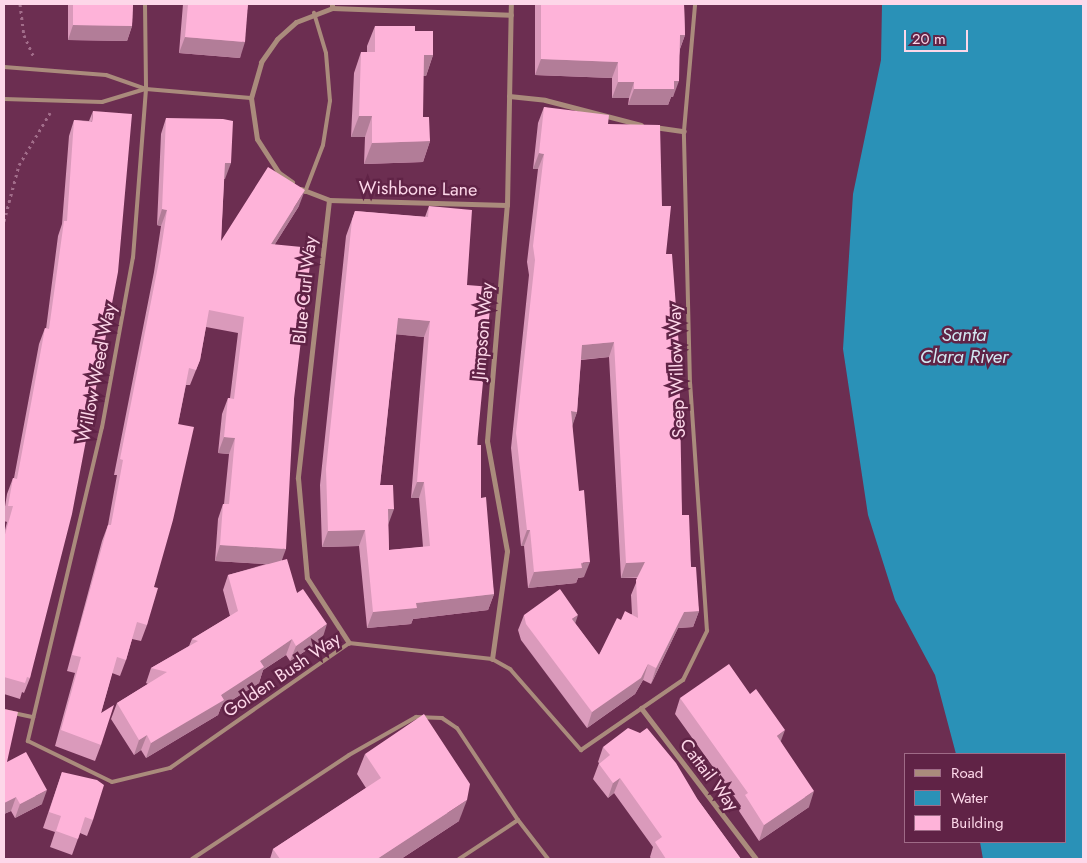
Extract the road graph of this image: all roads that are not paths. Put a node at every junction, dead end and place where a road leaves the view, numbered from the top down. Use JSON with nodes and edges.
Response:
{"nodes":[{"id":1,"x":145,"y":4,"type":"edge"},
{"id":2,"x":511,"y":4,"type":"edge"},
{"id":3,"x":695,"y":4,"type":"edge"},
{"id":4,"x":332,"y":6,"type":"edge"},
{"id":5,"x":314,"y":13,"type":"junction"},
{"id":6,"x":511,"y":15,"type":"junction"},
{"id":7,"x":4,"y":67,"type":"edge"},
{"id":8,"x":146,"y":89,"type":"junction"},
{"id":9,"x":510,"y":96,"type":"junction"},
{"id":10,"x":251,"y":98,"type":"junction"},
{"id":11,"x":4,"y":99,"type":"edge"},
{"id":12,"x":684,"y":131,"type":"junction"},
{"id":13,"x":305,"y":192,"type":"junction"},
{"id":14,"x":329,"y":200,"type":"junction"},
{"id":15,"x":507,"y":204,"type":"junction"},
{"id":16,"x":349,"y":643,"type":"junction"},
{"id":17,"x":492,"y":658,"type":"junction"},
{"id":18,"x":640,"y":708,"type":"junction"},
{"id":19,"x":4,"y":710,"type":"edge"},
{"id":20,"x":33,"y":717,"type":"junction"},
{"id":21,"x":28,"y":741,"type":"joint"},
{"id":22,"x":518,"y":820,"type":"junction"},
{"id":23,"x":199,"y":854,"type":"junction"},
{"id":24,"x":192,"y":859,"type":"edge"},
{"id":25,"x":202,"y":859,"type":"edge"},
{"id":26,"x":460,"y":859,"type":"edge"},
{"id":27,"x":548,"y":859,"type":"edge"},
{"id":28,"x":756,"y":859,"type":"edge"}],
"edges":[{"from":1,"to":8,"type":"lane","name":"Willow Weed Way"},
{"from":2,"to":6,"type":"street","name":"Jimpson Way"},
{"from":3,"to":12,"type":"lane","name":"Seep Willow Way"},
{"from":4,"to":5,"type":"street"},
{"from":4,"to":6,"type":"street"},
{"from":5,"to":10,"type":"street"},
{"from":5,"to":13,"type":"lane"},
{"from":6,"to":9,"type":"street","name":"Jimpson Way"},
{"from":7,"to":8,"type":"lane"},
{"from":8,"to":10,"type":"lane"},
{"from":8,"to":11,"type":"lane"},
{"from":8,"to":20,"type":"lane","name":"Willow Weed Way"},
{"from":9,"to":12,"type":"street"},
{"from":9,"to":15,"type":"street","name":"Jimpson Way"},
{"from":10,"to":13,"type":"street"},
{"from":12,"to":18,"type":"lane","name":"Seep Willow Way"},
{"from":13,"to":14,"type":"street"},
{"from":14,"to":15,"type":"street","name":"Wishbone Lane"},
{"from":14,"to":16,"type":"street","name":"Blue Curl Way"},
{"from":15,"to":17,"type":"street","name":"Jimpson Way"},
{"from":16,"to":17,"type":"lane","name":"Golden Bush Way"},
{"from":16,"to":21,"type":"lane","name":"Golden Bush Way"},
{"from":17,"to":18,"type":"lane","name":"Golden Bush Way"},
{"from":18,"to":28,"type":"street","name":"Cattail Way"},
{"from":19,"to":20,"type":"lane"},
{"from":20,"to":21,"type":"lane","name":"Willow Weed Way"},
{"from":22,"to":23,"type":"lane"},
{"from":22,"to":26,"type":"lane"},
{"from":22,"to":27,"type":"lane"},
{"from":23,"to":24,"type":"lane"},
{"from":23,"to":25,"type":"lane"}]}
